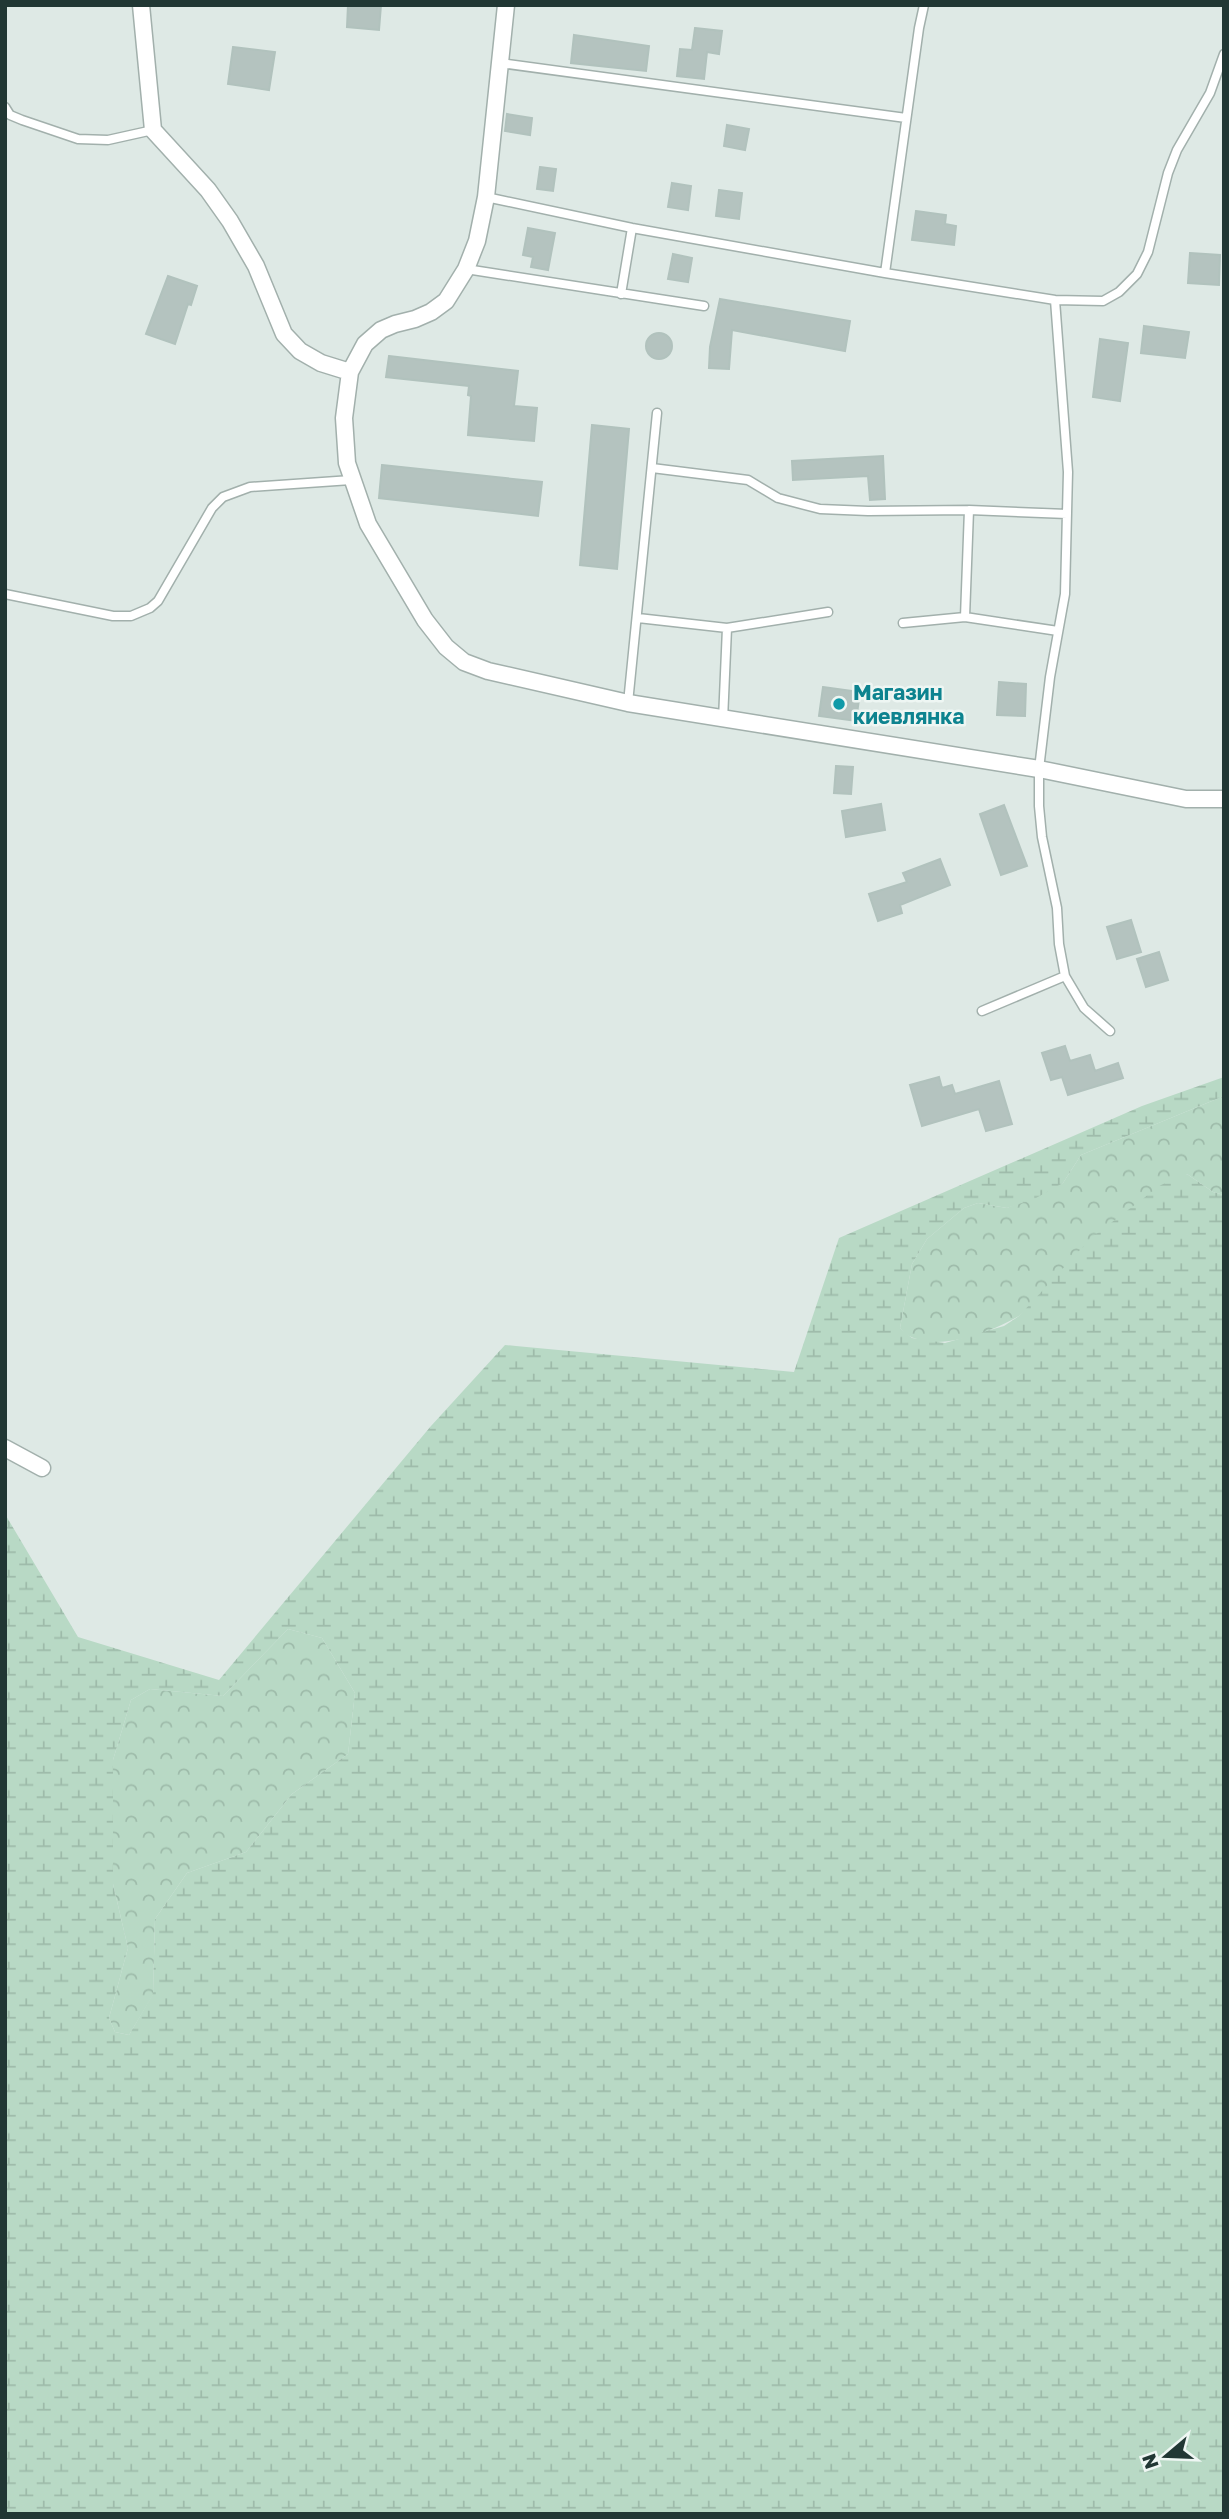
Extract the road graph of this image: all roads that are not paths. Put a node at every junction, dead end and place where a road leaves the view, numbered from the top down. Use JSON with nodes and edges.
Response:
{"nodes":[{"id":1,"x":141,"y":5,"type":"edge"},
{"id":2,"x":506,"y":5,"type":"edge"},
{"id":3,"x":924,"y":5,"type":"edge"},
{"id":4,"x":1224,"y":54,"type":"edge"},
{"id":5,"x":500,"y":62,"type":"junction"},
{"id":6,"x":5,"y":107,"type":"edge"},
{"id":7,"x":906,"y":118,"type":"junction"},
{"id":8,"x":153,"y":130,"type":"junction"},
{"id":9,"x":486,"y":197,"type":"junction"},
{"id":10,"x":632,"y":228,"type":"junction"},
{"id":11,"x":466,"y":269,"type":"junction"},
{"id":12,"x":885,"y":273,"type":"junction"},
{"id":13,"x":621,"y":294,"type":"junction"},
{"id":14,"x":1055,"y":300,"type":"junction"},
{"id":15,"x":704,"y":306,"type":"dead end"},
{"id":16,"x":350,"y":372,"type":"junction"},
{"id":17,"x":657,"y":413,"type":"dead end"},
{"id":18,"x":652,"y":468,"type":"junction"},
{"id":19,"x":351,"y":480,"type":"junction"},
{"id":20,"x":968,"y":510,"type":"junction"},
{"id":21,"x":1067,"y":514,"type":"junction"},
{"id":22,"x":5,"y":594,"type":"edge"},
{"id":23,"x":828,"y":612,"type":"dead end"},
{"id":24,"x":965,"y":617,"type":"junction"},
{"id":25,"x":638,"y":618,"type":"junction"},
{"id":26,"x":903,"y":623,"type":"dead end"},
{"id":27,"x":727,"y":628,"type":"junction"},
{"id":28,"x":1058,"y":631,"type":"junction"},
{"id":29,"x":628,"y":703,"type":"junction"},
{"id":30,"x":723,"y":720,"type":"junction"},
{"id":31,"x":1039,"y":769,"type":"junction"},
{"id":32,"x":1224,"y":799,"type":"edge"},
{"id":33,"x":1065,"y":976,"type":"junction"},
{"id":34,"x":982,"y":1011,"type":"dead end"},
{"id":35,"x":1110,"y":1031,"type":"dead end"},
{"id":36,"x":5,"y":1448,"type":"edge"},
{"id":37,"x":42,"y":1468,"type":"dead end"}],
"edges":[{"from":1,"to":8,"type":"street"},
{"from":2,"to":5,"type":"street"},
{"from":3,"to":7,"type":"lane"},
{"from":4,"to":14,"type":"lane"},
{"from":5,"to":7,"type":"lane"},
{"from":5,"to":9,"type":"street"},
{"from":6,"to":8,"type":"lane"},
{"from":7,"to":12,"type":"lane"},
{"from":8,"to":16,"type":"street"},
{"from":9,"to":10,"type":"lane"},
{"from":9,"to":11,"type":"street"},
{"from":10,"to":12,"type":"lane"},
{"from":10,"to":13,"type":"lane"},
{"from":11,"to":13,"type":"lane"},
{"from":11,"to":16,"type":"street"},
{"from":12,"to":14,"type":"lane"},
{"from":13,"to":15,"type":"lane"},
{"from":14,"to":21,"type":"lane"},
{"from":16,"to":19,"type":"street"},
{"from":17,"to":18,"type":"lane"},
{"from":18,"to":20,"type":"lane"},
{"from":18,"to":25,"type":"lane"},
{"from":19,"to":22,"type":"lane"},
{"from":19,"to":29,"type":"street"},
{"from":20,"to":21,"type":"lane"},
{"from":20,"to":24,"type":"lane"},
{"from":21,"to":28,"type":"lane"},
{"from":23,"to":27,"type":"lane"},
{"from":24,"to":26,"type":"lane"},
{"from":24,"to":28,"type":"lane"},
{"from":25,"to":27,"type":"lane"},
{"from":25,"to":29,"type":"lane"},
{"from":27,"to":30,"type":"lane"},
{"from":28,"to":31,"type":"lane"},
{"from":29,"to":30,"type":"street"},
{"from":30,"to":31,"type":"street"},
{"from":31,"to":32,"type":"street"},
{"from":31,"to":33,"type":"lane"},
{"from":33,"to":34,"type":"lane"},
{"from":33,"to":35,"type":"lane"},
{"from":36,"to":37,"type":"street"}]}
